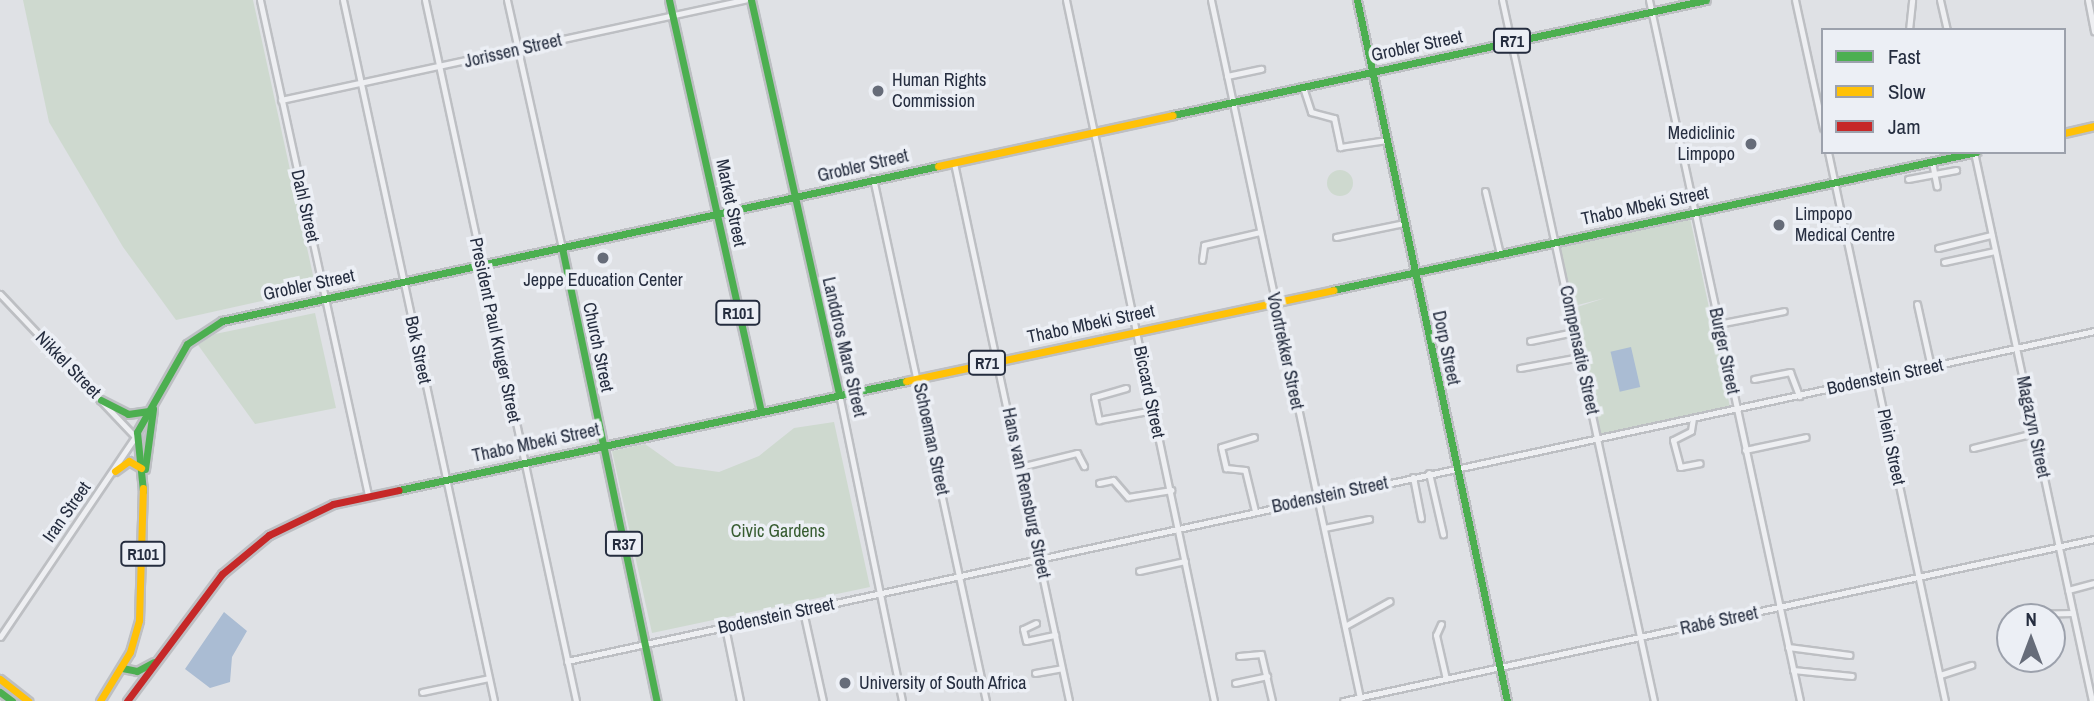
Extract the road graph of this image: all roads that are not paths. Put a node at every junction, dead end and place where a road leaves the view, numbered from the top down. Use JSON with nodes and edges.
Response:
{"nodes":[{"id":1,"x":260,"y":0,"type":"edge"},
{"id":2,"x":343,"y":0,"type":"edge"},
{"id":3,"x":425,"y":0,"type":"edge"},
{"id":4,"x":508,"y":0,"type":"edge"},
{"id":5,"x":669,"y":0,"type":"edge"},
{"id":6,"x":745,"y":0,"type":"edge"},
{"id":7,"x":751,"y":0,"type":"edge"},
{"id":8,"x":1066,"y":0,"type":"edge"},
{"id":9,"x":1211,"y":0,"type":"edge"},
{"id":10,"x":1357,"y":0,"type":"edge"},
{"id":11,"x":1502,"y":0,"type":"edge"},
{"id":12,"x":1649,"y":0,"type":"edge"},
{"id":13,"x":1706,"y":0,"type":"edge"},
{"id":14,"x":1795,"y":0,"type":"edge"},
{"id":15,"x":1912,"y":0,"type":"edge"},
{"id":16,"x":1940,"y":0,"type":"edge"},
{"id":17,"x":2088,"y":0,"type":"edge"},
{"id":18,"x":1651,"y":12,"type":"junction"},
{"id":19,"x":672,"y":16,"type":"junction"},
{"id":20,"x":1909,"y":28,"type":"edge"},
{"id":21,"x":1947,"y":28,"type":"edge"},
{"id":22,"x":2094,"y":31,"type":"edge"},
{"id":23,"x":1511,"y":41,"type":"junction"},
{"id":24,"x":518,"y":49,"type":"junction"},
{"id":25,"x":440,"y":67,"type":"junction"},
{"id":26,"x":1261,"y":69,"type":"dead end"},
{"id":27,"x":1372,"y":72,"type":"junction"},
{"id":28,"x":1227,"y":76,"type":"junction"},
{"id":29,"x":360,"y":84,"type":"junction"},
{"id":30,"x":1303,"y":87,"type":"junction"},
{"id":31,"x":281,"y":100,"type":"junction"},
{"id":32,"x":1234,"y":102,"type":"junction"},
{"id":33,"x":1821,"y":119,"type":"edge"},
{"id":34,"x":2094,"y":126,"type":"edge"},
{"id":35,"x":1094,"y":132,"type":"junction"},
{"id":36,"x":2066,"y":133,"type":"edge"},
{"id":37,"x":1387,"y":140,"type":"junction"},
{"id":38,"x":1828,"y":154,"type":"edge"},
{"id":39,"x":1966,"y":154,"type":"edge"},
{"id":40,"x":1975,"y":154,"type":"edge"},
{"id":41,"x":1931,"y":162,"type":"junction"},
{"id":42,"x":954,"y":163,"type":"junction"},
{"id":43,"x":1956,"y":170,"type":"dead end"},
{"id":44,"x":1934,"y":175,"type":"junction"},
{"id":45,"x":873,"y":178,"type":"junction"},
{"id":46,"x":1908,"y":179,"type":"dead end"},
{"id":47,"x":1835,"y":182,"type":"junction"},
{"id":48,"x":1937,"y":187,"type":"dead end"},
{"id":49,"x":1485,"y":191,"type":"dead end"},
{"id":50,"x":796,"y":197,"type":"junction"},
{"id":51,"x":1695,"y":212,"type":"junction"},
{"id":52,"x":716,"y":214,"type":"junction"},
{"id":53,"x":1404,"y":223,"type":"junction"},
{"id":54,"x":1260,"y":232,"type":"junction"},
{"id":55,"x":1991,"y":235,"type":"junction"},
{"id":56,"x":1336,"y":237,"type":"dead end"},
{"id":57,"x":1556,"y":242,"type":"junction"},
{"id":58,"x":562,"y":248,"type":"junction"},
{"id":59,"x":1938,"y":248,"type":"dead end"},
{"id":60,"x":1995,"y":251,"type":"junction"},
{"id":61,"x":1500,"y":254,"type":"junction"},
{"id":62,"x":1202,"y":260,"type":"dead end"},
{"id":63,"x":1944,"y":262,"type":"dead end"},
{"id":64,"x":481,"y":264,"type":"junction"},
{"id":65,"x":1415,"y":272,"type":"junction"},
{"id":66,"x":403,"y":281,"type":"junction"},
{"id":67,"x":0,"y":294,"type":"edge"},
{"id":68,"x":325,"y":298,"type":"junction"},
{"id":69,"x":1274,"y":300,"type":"junction"},
{"id":70,"x":1917,"y":304,"type":"dead end"},
{"id":71,"x":1784,"y":311,"type":"dead end"},
{"id":72,"x":1718,"y":324,"type":"junction"},
{"id":73,"x":1134,"y":329,"type":"junction"},
{"id":74,"x":2094,"y":331,"type":"edge"},
{"id":75,"x":1574,"y":332,"type":"junction"},
{"id":76,"x":1530,"y":341,"type":"dead end"},
{"id":77,"x":2015,"y":347,"type":"junction"},
{"id":78,"x":1580,"y":357,"type":"junction"},
{"id":79,"x":996,"y":361,"type":"junction"},
{"id":80,"x":1931,"y":367,"type":"junction"},
{"id":81,"x":1520,"y":368,"type":"dead end"},
{"id":82,"x":918,"y":377,"type":"junction"},
{"id":83,"x":1754,"y":379,"type":"dead end"},
{"id":84,"x":1876,"y":379,"type":"junction"},
{"id":85,"x":1126,"y":388,"type":"dead end"},
{"id":86,"x":839,"y":394,"type":"junction"},
{"id":87,"x":1799,"y":396,"type":"junction"},
{"id":88,"x":101,"y":400,"type":"junction"},
{"id":89,"x":154,"y":402,"type":"junction"},
{"id":90,"x":1736,"y":409,"type":"junction"},
{"id":91,"x":1153,"y":410,"type":"junction"},
{"id":92,"x":149,"y":411,"type":"junction"},
{"id":93,"x":761,"y":412,"type":"junction"},
{"id":94,"x":1693,"y":418,"type":"junction"},
{"id":95,"x":2034,"y":433,"type":"junction"},
{"id":96,"x":1254,"y":437,"type":"dead end"},
{"id":97,"x":1597,"y":437,"type":"junction"},
{"id":98,"x":1805,"y":437,"type":"dead end"},
{"id":99,"x":135,"y":438,"type":"junction"},
{"id":100,"x":602,"y":444,"type":"junction"},
{"id":101,"x":1973,"y":448,"type":"dead end"},
{"id":102,"x":1745,"y":450,"type":"junction"},
{"id":103,"x":523,"y":462,"type":"junction"},
{"id":104,"x":1700,"y":463,"type":"dead end"},
{"id":105,"x":1084,"y":466,"type":"dead end"},
{"id":106,"x":1020,"y":467,"type":"junction"},
{"id":107,"x":1455,"y":468,"type":"junction"},
{"id":108,"x":142,"y":470,"type":"junction"},
{"id":109,"x":115,"y":471,"type":"junction"},
{"id":110,"x":1429,"y":473,"type":"junction"},
{"id":111,"x":1413,"y":477,"type":"junction"},
{"id":112,"x":446,"y":478,"type":"junction"},
{"id":113,"x":1099,"y":483,"type":"dead end"},
{"id":114,"x":1171,"y":490,"type":"junction"},
{"id":115,"x":143,"y":491,"type":"junction"},
{"id":116,"x":368,"y":495,"type":"junction"},
{"id":117,"x":1318,"y":498,"type":"junction"},
{"id":118,"x":1255,"y":511,"type":"junction"},
{"id":119,"x":1422,"y":517,"type":"dead end"},
{"id":120,"x":1369,"y":519,"type":"dead end"},
{"id":121,"x":1179,"y":527,"type":"junction"},
{"id":122,"x":1324,"y":528,"type":"junction"},
{"id":123,"x":1443,"y":534,"type":"dead end"},
{"id":124,"x":2094,"y":539,"type":"edge"},
{"id":125,"x":2059,"y":546,"type":"junction"},
{"id":126,"x":1039,"y":557,"type":"junction"},
{"id":127,"x":1185,"y":561,"type":"junction"},
{"id":128,"x":1139,"y":571,"type":"dead end"},
{"id":129,"x":960,"y":573,"type":"junction"},
{"id":130,"x":1919,"y":578,"type":"junction"},
{"id":131,"x":2094,"y":583,"type":"edge"},
{"id":132,"x":2068,"y":590,"type":"junction"},
{"id":133,"x":878,"y":594,"type":"junction"},
{"id":134,"x":1390,"y":601,"type":"dead end"},
{"id":135,"x":1779,"y":607,"type":"junction"},
{"id":136,"x":803,"y":611,"type":"junction"},
{"id":137,"x":2066,"y":613,"type":"edge"},
{"id":138,"x":2073,"y":613,"type":"junction"},
{"id":139,"x":1036,"y":623,"type":"dead end"},
{"id":140,"x":1441,"y":624,"type":"dead end"},
{"id":141,"x":1345,"y":626,"type":"junction"},
{"id":142,"x":725,"y":628,"type":"junction"},
{"id":143,"x":1055,"y":635,"type":"junction"},
{"id":144,"x":0,"y":638,"type":"edge"},
{"id":145,"x":1641,"y":638,"type":"junction"},
{"id":146,"x":644,"y":643,"type":"junction"},
{"id":147,"x":1788,"y":647,"type":"junction"},
{"id":148,"x":1849,"y":655,"type":"dead end"},
{"id":149,"x":1239,"y":656,"type":"dead end"},
{"id":150,"x":159,"y":658,"type":"junction"},
{"id":151,"x":567,"y":661,"type":"junction"},
{"id":152,"x":1972,"y":665,"type":"dead end"},
{"id":153,"x":122,"y":668,"type":"junction"},
{"id":154,"x":1062,"y":668,"type":"junction"},
{"id":155,"x":1500,"y":668,"type":"junction"},
{"id":156,"x":1793,"y":670,"type":"junction"},
{"id":157,"x":1035,"y":673,"type":"dead end"},
{"id":158,"x":1940,"y":675,"type":"junction"},
{"id":159,"x":1267,"y":676,"type":"junction"},
{"id":160,"x":1852,"y":676,"type":"dead end"},
{"id":161,"x":0,"y":678,"type":"edge"},
{"id":162,"x":489,"y":678,"type":"junction"},
{"id":163,"x":1446,"y":680,"type":"junction"},
{"id":164,"x":1235,"y":683,"type":"dead end"},
{"id":165,"x":0,"y":692,"type":"edge"},
{"id":166,"x":422,"y":692,"type":"dead end"},
{"id":167,"x":576,"y":699,"type":"edge"},
{"id":168,"x":1361,"y":699,"type":"edge"},
{"id":169,"x":12,"y":701,"type":"edge"},
{"id":170,"x":28,"y":701,"type":"edge"},
{"id":171,"x":100,"y":701,"type":"edge"},
{"id":172,"x":127,"y":701,"type":"edge"},
{"id":173,"x":494,"y":701,"type":"edge"},
{"id":174,"x":657,"y":701,"type":"edge"},
{"id":175,"x":740,"y":701,"type":"edge"},
{"id":176,"x":822,"y":701,"type":"edge"},
{"id":177,"x":902,"y":701,"type":"edge"},
{"id":178,"x":986,"y":701,"type":"edge"},
{"id":179,"x":1069,"y":701,"type":"edge"},
{"id":180,"x":1214,"y":701,"type":"edge"},
{"id":181,"x":1272,"y":701,"type":"edge"},
{"id":182,"x":1343,"y":701,"type":"edge"},
{"id":183,"x":1507,"y":701,"type":"edge"},
{"id":184,"x":1654,"y":701,"type":"edge"},
{"id":185,"x":1800,"y":701,"type":"edge"},
{"id":186,"x":1945,"y":701,"type":"edge"},
{"id":187,"x":2092,"y":701,"type":"edge"}],
"edges":[{"from":1,"to":31,"type":"street","name":"Dahl Street"},
{"from":2,"to":29,"type":"street","name":"Bok Street"},
{"from":3,"to":25,"type":"street","name":"President Paul Kruger Street"},
{"from":4,"to":24,"type":"street","name":"Church Street"},
{"from":5,"to":19,"type":"main road","name":"Market Street","number":"R101"},
{"from":6,"to":19,"type":"street","name":"Jorissen Street"},
{"from":7,"to":50,"type":"main road","name":"Landdros Mare Street"},
{"from":8,"to":35,"type":"street","name":"Biccard Street"},
{"from":9,"to":28,"type":"street","name":"Voortrekker Street"},
{"from":10,"to":27,"type":"main road","name":"Dorp Street"},
{"from":11,"to":23,"type":"street","name":"Compensatie Street"},
{"from":12,"to":18,"type":"street","name":"Burger Street"},
{"from":13,"to":18,"type":"main road","name":"Grobler Street","number":"R71"},
{"from":14,"to":33,"type":"street"},
{"from":15,"to":20,"type":"street"},
{"from":16,"to":21,"type":"street"},
{"from":17,"to":22,"type":"street"},
{"from":18,"to":23,"type":"main road","name":"Grobler Street","number":"R71"},
{"from":18,"to":51,"type":"street","name":"Burger Street"},
{"from":19,"to":24,"type":"street","name":"Jorissen Street"},
{"from":19,"to":52,"type":"main road","name":"Market Street","number":"R101"},
{"from":23,"to":27,"type":"main road","name":"Grobler Street","number":"R71"},
{"from":23,"to":57,"type":"street","name":"Compensatie Street"},
{"from":24,"to":25,"type":"street","name":"Jorissen Street"},
{"from":24,"to":58,"type":"street","name":"Church Street"},
{"from":25,"to":29,"type":"street","name":"Jorissen Street"},
{"from":25,"to":64,"type":"street","name":"President Paul Kruger Street"},
{"from":26,"to":28,"type":"street"},
{"from":27,"to":30,"type":"main road","name":"Grobler Street","number":"R71"},
{"from":27,"to":37,"type":"main road","name":"Dorp Street"},
{"from":28,"to":32,"type":"street","name":"Voortrekker Street"},
{"from":29,"to":31,"type":"street","name":"Jorissen Street"},
{"from":29,"to":66,"type":"street","name":"Bok Street"},
{"from":30,"to":32,"type":"main road","name":"Grobler Street","number":"R71"},
{"from":30,"to":37,"type":"street"},
{"from":31,"to":68,"type":"street","name":"Dahl Street"},
{"from":32,"to":35,"type":"main road","name":"Grobler Street","number":"R71"},
{"from":32,"to":54,"type":"street","name":"Voortrekker Street"},
{"from":34,"to":36,"type":"main road"},
{"from":35,"to":42,"type":"main road","name":"Grobler Street","number":"R71"},
{"from":35,"to":73,"type":"street","name":"Biccard Street"},
{"from":37,"to":53,"type":"main road","name":"Dorp Street"},
{"from":38,"to":47,"type":"street","name":"Plein Street"},
{"from":39,"to":41,"type":"main road","name":"Thabo Mbeki Street","number":"R71"},
{"from":40,"to":55,"type":"street","name":"Magazyn Street"},
{"from":41,"to":44,"type":"street"},
{"from":41,"to":47,"type":"main road","name":"Thabo Mbeki Street","number":"R71"},
{"from":42,"to":45,"type":"main road","name":"Grobler Street","number":"R71"},
{"from":42,"to":79,"type":"street","name":"Hans van Rensburg Street"},
{"from":43,"to":44,"type":"street"},
{"from":44,"to":46,"type":"street"},
{"from":44,"to":48,"type":"street"},
{"from":45,"to":50,"type":"main road","name":"Grobler Street","number":"R71"},
{"from":45,"to":82,"type":"street","name":"Schoeman Street"},
{"from":47,"to":51,"type":"main road","name":"Thabo Mbeki Street","number":"R71"},
{"from":47,"to":84,"type":"street","name":"Plein Street"},
{"from":49,"to":61,"type":"street"},
{"from":50,"to":52,"type":"main road","name":"Grobler Street","number":"R71"},
{"from":50,"to":86,"type":"main road","name":"Landdros Mare Street"},
{"from":51,"to":57,"type":"main road","name":"Thabo Mbeki Street","number":"R71"},
{"from":51,"to":72,"type":"street","name":"Burger Street"},
{"from":52,"to":58,"type":"main road","name":"Grobler Street","number":"R101"},
{"from":52,"to":93,"type":"main road","name":"Market Street","number":"R101"},
{"from":53,"to":56,"type":"street"},
{"from":53,"to":65,"type":"main road","name":"Dorp Street"},
{"from":54,"to":62,"type":"street"},
{"from":54,"to":69,"type":"street","name":"Voortrekker Street"},
{"from":55,"to":59,"type":"street"},
{"from":55,"to":60,"type":"street","name":"Magazyn Street"},
{"from":57,"to":61,"type":"main road","name":"Thabo Mbeki Street","number":"R71"},
{"from":57,"to":75,"type":"street","name":"Compensatie Street"},
{"from":58,"to":64,"type":"main road","name":"Grobler Street","number":"R101"},
{"from":58,"to":100,"type":"main road","name":"Church Street","number":"R37"},
{"from":60,"to":63,"type":"street"},
{"from":60,"to":77,"type":"street","name":"Magazyn Street"},
{"from":61,"to":65,"type":"main road","name":"Thabo Mbeki Street","number":"R71"},
{"from":64,"to":66,"type":"main road","name":"Grobler Street","number":"R101"},
{"from":64,"to":103,"type":"street","name":"President Paul Kruger Street"},
{"from":65,"to":69,"type":"main road","name":"Thabo Mbeki Street","number":"R71"},
{"from":65,"to":107,"type":"main road","name":"Dorp Street"},
{"from":66,"to":68,"type":"main road","name":"Grobler Street","number":"R101"},
{"from":66,"to":112,"type":"street","name":"Bok Street"},
{"from":67,"to":88,"type":"street","name":"Nikkel Street"},
{"from":68,"to":89,"type":"main road","name":"Grobler Street","number":"R101"},
{"from":68,"to":116,"type":"street","name":"Dahl Street"},
{"from":69,"to":73,"type":"main road","name":"Thabo Mbeki Street","number":"R71"},
{"from":69,"to":117,"type":"street","name":"Voortrekker Street"},
{"from":70,"to":80,"type":"street"},
{"from":71,"to":72,"type":"street"},
{"from":72,"to":90,"type":"street","name":"Burger Street"},
{"from":73,"to":79,"type":"main road","name":"Thabo Mbeki Street","number":"R71"},
{"from":73,"to":91,"type":"street","name":"Biccard Street"},
{"from":74,"to":77,"type":"street","name":"Bodenstein Street"},
{"from":75,"to":76,"type":"street"},
{"from":75,"to":78,"type":"street","name":"Compensatie Street"},
{"from":77,"to":80,"type":"street","name":"Bodenstein Street"},
{"from":77,"to":95,"type":"street","name":"Magazyn Street"},
{"from":78,"to":81,"type":"street"},
{"from":78,"to":97,"type":"street","name":"Compensatie Street"},
{"from":79,"to":82,"type":"main road","name":"Thabo Mbeki Street","number":"R71"},
{"from":79,"to":106,"type":"street","name":"Hans van Rensburg Street"},
{"from":80,"to":84,"type":"street","name":"Bodenstein Street"},
{"from":82,"to":86,"type":"main road","name":"Thabo Mbeki Street","number":"R71"},
{"from":82,"to":129,"type":"street","name":"Schoeman Street"},
{"from":83,"to":87,"type":"street"},
{"from":84,"to":87,"type":"street","name":"Bodenstein Street"},
{"from":84,"to":130,"type":"street","name":"Plein Street"},
{"from":85,"to":91,"type":"street"},
{"from":86,"to":93,"type":"main road","name":"Thabo Mbeki Street"},
{"from":86,"to":133,"type":"street","name":"Landdros Mare Street"},
{"from":87,"to":90,"type":"street","name":"Bodenstein Street"},
{"from":88,"to":92,"type":"main road"},
{"from":88,"to":99,"type":"street","name":"Nikkel Street"},
{"from":89,"to":92,"type":"main road","name":"Iran Street","number":"R101"},
{"from":89,"to":115,"type":"main road","name":"Grobler Street","number":"R101"},
{"from":90,"to":94,"type":"street","name":"Bodenstein Street"},
{"from":90,"to":102,"type":"street","name":"Burger Street"},
{"from":91,"to":114,"type":"street","name":"Biccard Street"},
{"from":92,"to":99,"type":"main road","name":"Iran Street","number":"R101"},
{"from":93,"to":100,"type":"main road","name":"Thabo Mbeki Street"},
{"from":94,"to":97,"type":"street","name":"Bodenstein Street"},
{"from":94,"to":104,"type":"street"},
{"from":95,"to":101,"type":"street"},
{"from":95,"to":125,"type":"street","name":"Magazyn Street"},
{"from":96,"to":118,"type":"street"},
{"from":97,"to":107,"type":"street","name":"Bodenstein Street"},
{"from":97,"to":145,"type":"street","name":"Compensatie Street"},
{"from":98,"to":102,"type":"street"},
{"from":99,"to":108,"type":"main road","name":"Grobler Street","number":"R101"},
{"from":99,"to":109,"type":"street","name":"Iran Street"},
{"from":100,"to":103,"type":"main road","name":"Thabo Mbeki Street"},
{"from":100,"to":146,"type":"main road","name":"Church Street","number":"R37"},
{"from":102,"to":135,"type":"street","name":"Burger Street"},
{"from":103,"to":112,"type":"main road","name":"Thabo Mbeki Street"},
{"from":103,"to":151,"type":"street","name":"President Paul Kruger Street"},
{"from":105,"to":106,"type":"street"},
{"from":106,"to":126,"type":"street","name":"Hans van Rensburg Street"},
{"from":107,"to":110,"type":"street","name":"Bodenstein Street"},
{"from":107,"to":155,"type":"main road","name":"Dorp Street"},
{"from":108,"to":109,"type":"main road"},
{"from":108,"to":115,"type":"main road","name":"Grobler Street","number":"R101"},
{"from":109,"to":144,"type":"street","name":"Iran Street"},
{"from":110,"to":111,"type":"street","name":"Bodenstein Street"},
{"from":110,"to":123,"type":"street"},
{"from":111,"to":117,"type":"street","name":"Bodenstein Street"},
{"from":111,"to":119,"type":"street"},
{"from":112,"to":116,"type":"main road","name":"Thabo Mbeki Street"},
{"from":112,"to":162,"type":"street","name":"Bok Street"},
{"from":113,"to":114,"type":"street"},
{"from":114,"to":121,"type":"street","name":"Biccard Street"},
{"from":115,"to":153,"type":"main road","name":"Grobler Street","number":"R101"},
{"from":116,"to":150,"type":"main road","name":"Thabo Mbeki Street"},
{"from":117,"to":118,"type":"street","name":"Bodenstein Street"},
{"from":117,"to":122,"type":"street","name":"Voortrekker Street"},
{"from":118,"to":121,"type":"street","name":"Bodenstein Street"},
{"from":120,"to":122,"type":"street"},
{"from":121,"to":126,"type":"street","name":"Bodenstein Street"},
{"from":121,"to":127,"type":"street","name":"Biccard Street"},
{"from":122,"to":141,"type":"street","name":"Voortrekker Street"},
{"from":124,"to":125,"type":"street","name":"Rabé Street"},
{"from":125,"to":130,"type":"street","name":"Rabé Street"},
{"from":125,"to":132,"type":"street","name":"Magazyn Street"},
{"from":126,"to":129,"type":"street","name":"Bodenstein Street"},
{"from":126,"to":143,"type":"street","name":"Hans van Rensburg Street"},
{"from":127,"to":128,"type":"street"},
{"from":127,"to":180,"type":"street","name":"Biccard Street"},
{"from":129,"to":133,"type":"street","name":"Bodenstein Street"},
{"from":129,"to":178,"type":"street","name":"Schoeman Street"},
{"from":130,"to":135,"type":"street","name":"Rabé Street"},
{"from":130,"to":158,"type":"street","name":"Plein Street"},
{"from":131,"to":132,"type":"street"},
{"from":132,"to":138,"type":"street","name":"Magazyn Street"},
{"from":133,"to":136,"type":"street","name":"Bodenstein Street"},
{"from":133,"to":177,"type":"street","name":"Landdros Mare Street"},
{"from":134,"to":141,"type":"street"},
{"from":135,"to":145,"type":"street","name":"Rabé Street"},
{"from":135,"to":147,"type":"street","name":"Burger Street"},
{"from":136,"to":142,"type":"street","name":"Bodenstein Street"},
{"from":136,"to":176,"type":"street"},
{"from":137,"to":138,"type":"street"},
{"from":138,"to":187,"type":"street","name":"Magazyn Street"},
{"from":139,"to":143,"type":"street"},
{"from":140,"to":163,"type":"street"},
{"from":141,"to":168,"type":"street","name":"Voortrekker Street"},
{"from":142,"to":146,"type":"street","name":"Bodenstein Street"},
{"from":142,"to":175,"type":"street"},
{"from":143,"to":154,"type":"street","name":"Hans van Rensburg Street"},
{"from":145,"to":155,"type":"street","name":"Rabé Street"},
{"from":145,"to":184,"type":"street","name":"Compensatie Street"},
{"from":146,"to":151,"type":"street","name":"Bodenstein Street"},
{"from":146,"to":174,"type":"main road","name":"Church Street","number":"R37"},
{"from":147,"to":148,"type":"street"},
{"from":147,"to":156,"type":"street","name":"Burger Street"},
{"from":149,"to":159,"type":"street"},
{"from":150,"to":153,"type":"main road"},
{"from":150,"to":172,"type":"main road","name":"Thabo Mbeki Street"},
{"from":151,"to":167,"type":"street","name":"President Paul Kruger Street"},
{"from":152,"to":158,"type":"street"},
{"from":153,"to":171,"type":"main road","name":"Grobler Street","number":"R101"},
{"from":154,"to":157,"type":"street"},
{"from":154,"to":179,"type":"street","name":"Hans van Rensburg Street"},
{"from":155,"to":163,"type":"street","name":"Rabé Street"},
{"from":155,"to":183,"type":"main road","name":"Dorp Street"},
{"from":156,"to":160,"type":"street"},
{"from":156,"to":185,"type":"street","name":"Burger Street"},
{"from":158,"to":186,"type":"street","name":"Plein Street"},
{"from":159,"to":164,"type":"street"},
{"from":159,"to":181,"type":"street"},
{"from":161,"to":170,"type":"main road"},
{"from":162,"to":166,"type":"street"},
{"from":162,"to":173,"type":"street","name":"Bok Street"},
{"from":163,"to":168,"type":"street","name":"Rabé Street"},
{"from":165,"to":169,"type":"main road"},
{"from":168,"to":182,"type":"street","name":"Rabé Street"}]}
